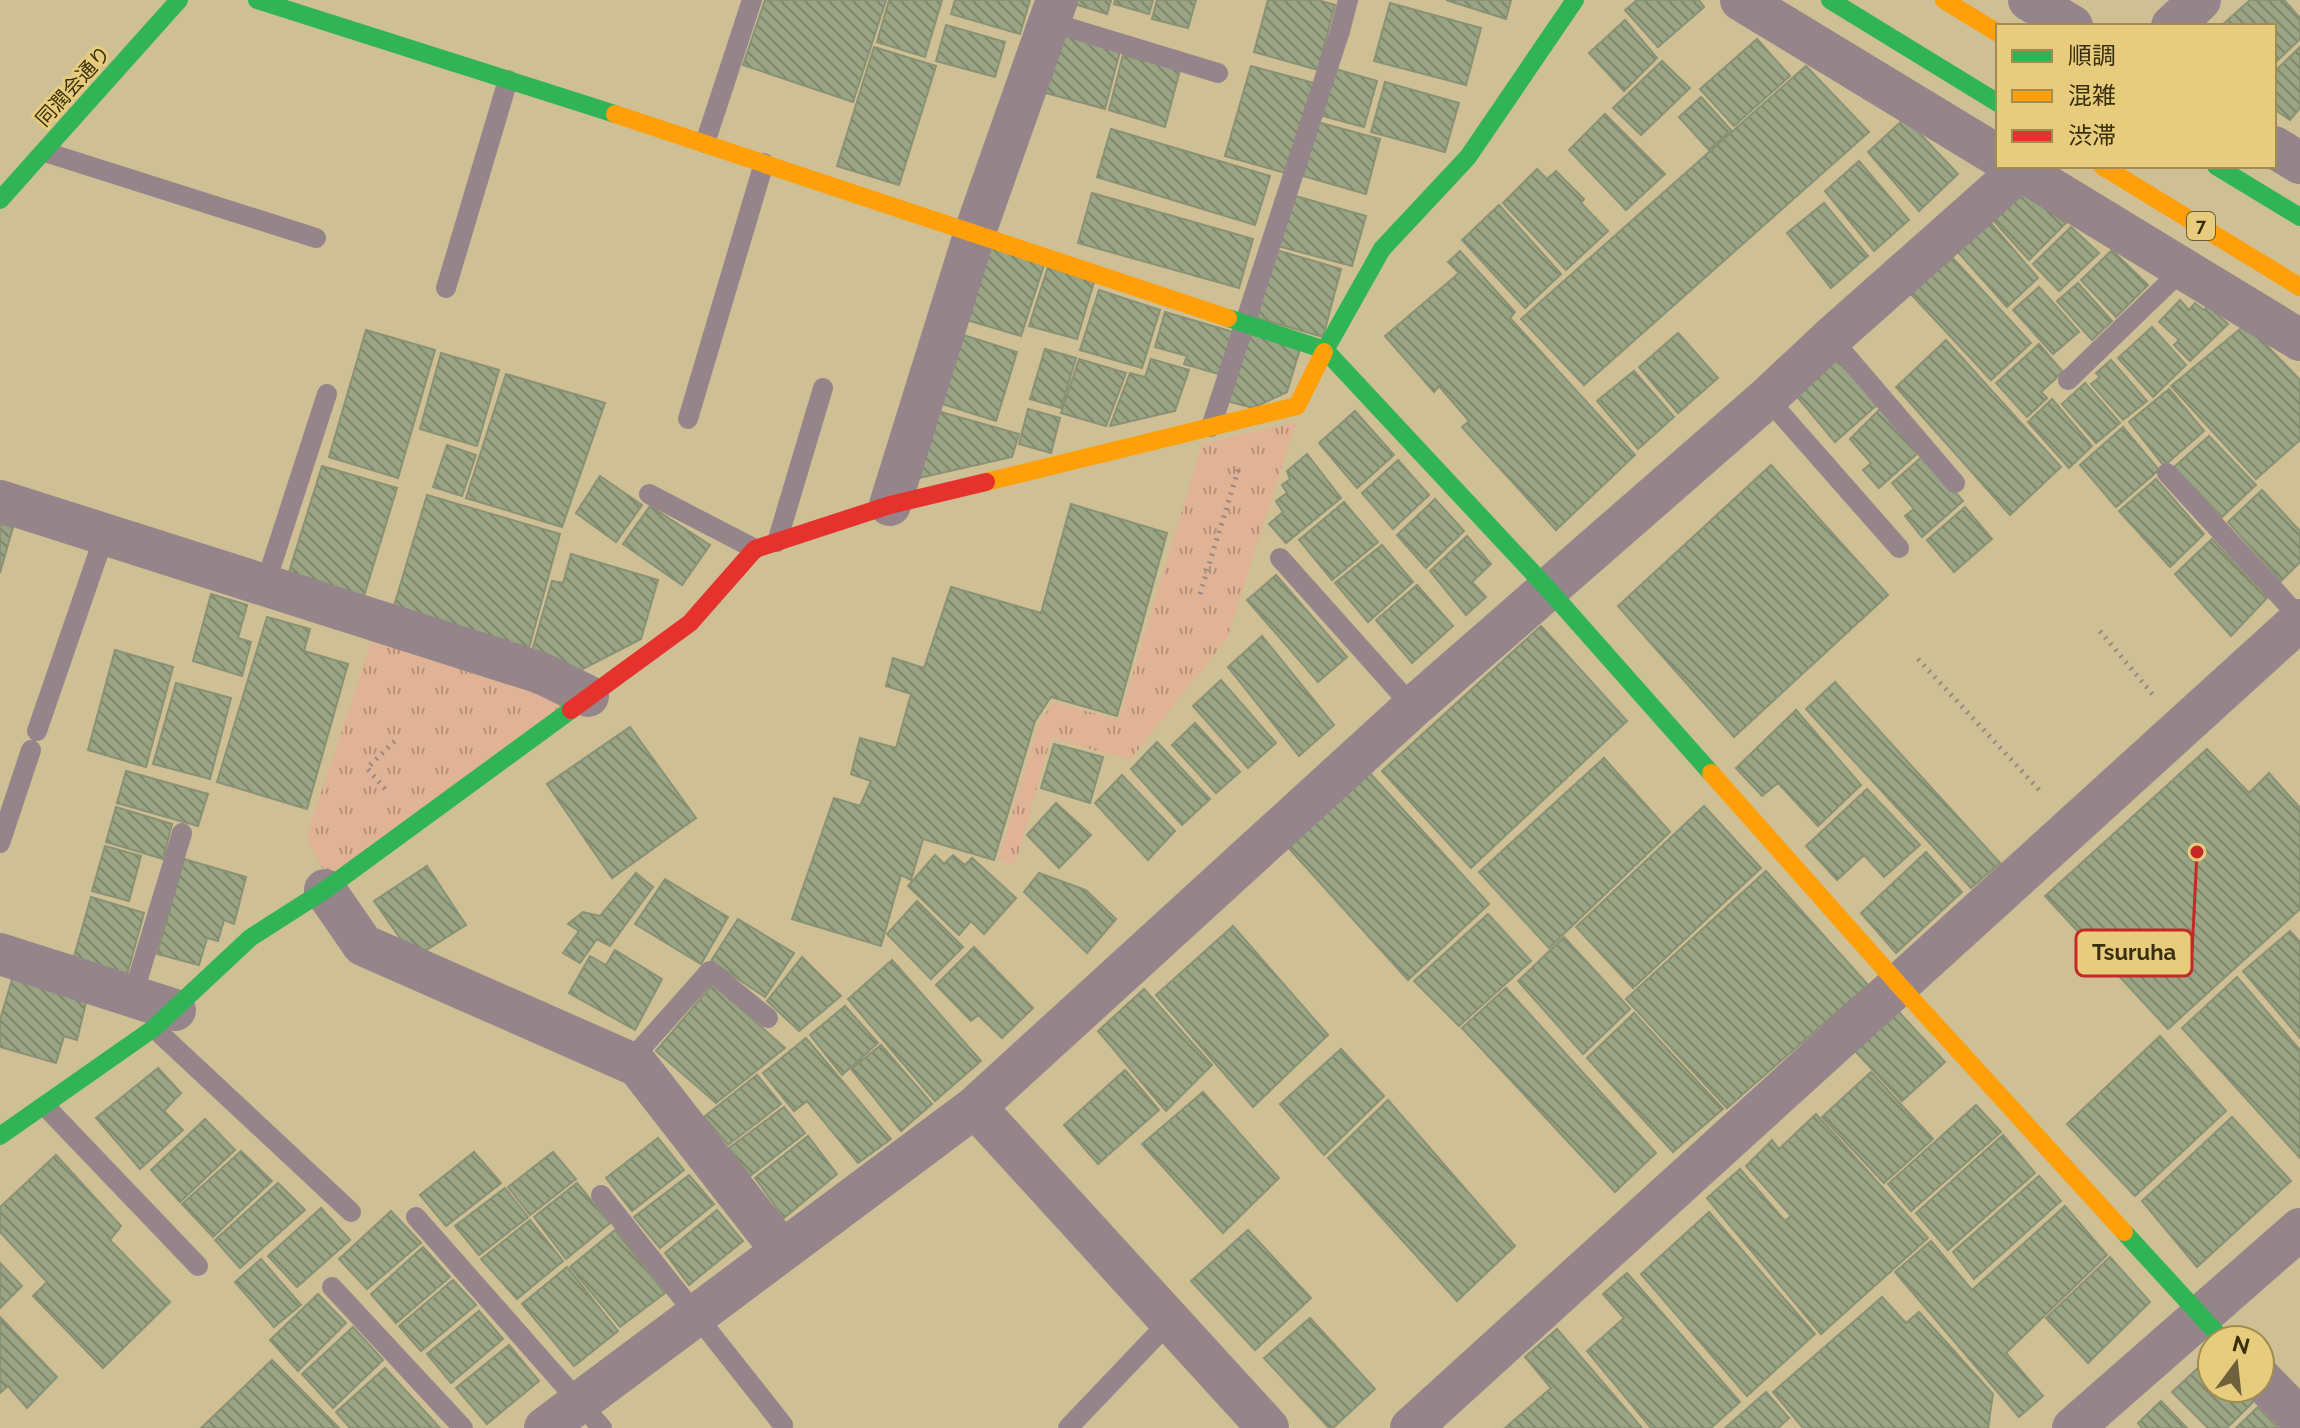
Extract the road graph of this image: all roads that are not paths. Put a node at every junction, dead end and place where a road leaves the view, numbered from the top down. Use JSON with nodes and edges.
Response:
{"nodes":[{"id":1,"x":179,"y":0,"type":"edge"},
{"id":2,"x":257,"y":0,"type":"edge"},
{"id":3,"x":752,"y":0,"type":"edge"},
{"id":4,"x":1348,"y":0,"type":"edge"},
{"id":5,"x":1575,"y":0,"type":"edge"},
{"id":6,"x":1741,"y":0,"type":"edge"},
{"id":7,"x":1830,"y":0,"type":"edge"},
{"id":8,"x":1944,"y":0,"type":"edge"},
{"id":9,"x":2029,"y":0,"type":"edge"},
{"id":10,"x":2200,"y":0,"type":"edge"},
{"id":11,"x":1053,"y":11,"type":"edge"},
{"id":12,"x":2069,"y":24,"type":"edge"},
{"id":13,"x":2174,"y":24,"type":"edge"},
{"id":14,"x":1996,"y":32,"type":"edge"},
{"id":15,"x":1218,"y":73,"type":"dead end"},
{"id":16,"x":508,"y":80,"type":"junction"},
{"id":17,"x":1996,"y":102,"type":"edge"},
{"id":18,"x":705,"y":143,"type":"junction"},
{"id":19,"x":2276,"y":148,"type":"edge"},
{"id":20,"x":45,"y":152,"type":"junction"},
{"id":21,"x":1996,"y":154,"type":"edge"},
{"id":22,"x":764,"y":163,"type":"junction"},
{"id":23,"x":2300,"y":163,"type":"edge"},
{"id":24,"x":2011,"y":168,"type":"edge"},
{"id":25,"x":2019,"y":168,"type":"edge"},
{"id":26,"x":2105,"y":168,"type":"edge"},
{"id":27,"x":2219,"y":168,"type":"edge"},
{"id":28,"x":0,"y":200,"type":"edge"},
{"id":29,"x":2300,"y":217,"type":"edge"},
{"id":30,"x":975,"y":232,"type":"junction"},
{"id":31,"x":316,"y":238,"type":"dead end"},
{"id":32,"x":2183,"y":269,"type":"junction"},
{"id":33,"x":2300,"y":287,"type":"edge"},
{"id":34,"x":446,"y":288,"type":"dead end"},
{"id":35,"x":1243,"y":322,"type":"junction"},
{"id":36,"x":1831,"y":338,"type":"junction"},
{"id":37,"x":2300,"y":340,"type":"edge"},
{"id":38,"x":1325,"y":350,"type":"junction"},
{"id":39,"x":2068,"y":380,"type":"dead end"},
{"id":40,"x":823,"y":388,"type":"dead end"},
{"id":41,"x":327,"y":394,"type":"dead end"},
{"id":42,"x":1767,"y":398,"type":"junction"},
{"id":43,"x":688,"y":419,"type":"dead end"},
{"id":44,"x":1211,"y":427,"type":"junction"},
{"id":45,"x":2167,"y":473,"type":"dead end"},
{"id":46,"x":1955,"y":483,"type":"dead end"},
{"id":47,"x":649,"y":494,"type":"dead end"},
{"id":48,"x":0,"y":501,"type":"edge"},
{"id":49,"x":890,"y":505,"type":"junction"},
{"id":50,"x":105,"y":534,"type":"junction"},
{"id":51,"x":777,"y":542,"type":"junction"},
{"id":52,"x":1899,"y":548,"type":"dead end"},
{"id":53,"x":755,"y":549,"type":"junction"},
{"id":54,"x":1280,"y":558,"type":"dead end"},
{"id":55,"x":265,"y":585,"type":"junction"},
{"id":56,"x":1548,"y":589,"type":"junction"},
{"id":57,"x":2300,"y":619,"type":"edge"},
{"id":58,"x":588,"y":696,"type":"junction"},
{"id":59,"x":1413,"y":707,"type":"junction"},
{"id":60,"x":182,"y":833,"type":"dead end"},
{"id":61,"x":0,"y":843,"type":"edge"},
{"id":62,"x":325,"y":890,"type":"junction"},
{"id":63,"x":0,"y":954,"type":"edge"},
{"id":64,"x":1899,"y":985,"type":"junction"},
{"id":65,"x":154,"y":1011,"type":"junction"},
{"id":66,"x":768,"y":1018,"type":"dead end"},
{"id":67,"x":629,"y":1062,"type":"junction"},
{"id":68,"x":45,"y":1106,"type":"junction"},
{"id":69,"x":975,"y":1107,"type":"junction"},
{"id":70,"x":0,"y":1136,"type":"edge"},
{"id":71,"x":601,"y":1195,"type":"dead end"},
{"id":72,"x":351,"y":1212,"type":"dead end"},
{"id":73,"x":416,"y":1217,"type":"dead end"},
{"id":74,"x":2300,"y":1229,"type":"edge"},
{"id":75,"x":782,"y":1251,"type":"junction"},
{"id":76,"x":198,"y":1266,"type":"dead end"},
{"id":77,"x":332,"y":1287,"type":"dead end"},
{"id":78,"x":696,"y":1315,"type":"junction"},
{"id":79,"x":1170,"y":1321,"type":"junction"},
{"id":80,"x":2207,"y":1324,"type":"edge"},
{"id":81,"x":2215,"y":1324,"type":"edge"},
{"id":82,"x":2196,"y":1339,"type":"edge"},
{"id":83,"x":2276,"y":1394,"type":"edge"},
{"id":84,"x":592,"y":1415,"type":"edge"},
{"id":85,"x":2300,"y":1419,"type":"edge"},
{"id":86,"x":1259,"y":1423,"type":"edge"},
{"id":87,"x":783,"y":1425,"type":"dead end"},
{"id":88,"x":463,"y":1428,"type":"edge"},
{"id":89,"x":545,"y":1428,"type":"edge"},
{"id":90,"x":1068,"y":1428,"type":"edge"},
{"id":91,"x":1411,"y":1428,"type":"edge"},
{"id":92,"x":2073,"y":1428,"type":"edge"}],
"edges":[{"from":1,"to":20,"type":"main road","name":"同潤会通り"},
{"from":2,"to":16,"type":"main road"},
{"from":3,"to":18,"type":"lane"},
{"from":4,"to":35,"type":"lane"},
{"from":5,"to":38,"type":"main road"},
{"from":6,"to":21,"type":"street"},
{"from":7,"to":17,"type":"main road"},
{"from":8,"to":14,"type":"main road"},
{"from":9,"to":12,"type":"street"},
{"from":10,"to":13,"type":"street"},
{"from":11,"to":15,"type":"lane"},
{"from":11,"to":30,"type":"street"},
{"from":16,"to":18,"type":"main road"},
{"from":16,"to":34,"type":"lane"},
{"from":18,"to":22,"type":"main road"},
{"from":19,"to":23,"type":"street"},
{"from":20,"to":28,"type":"main road","name":"同潤会通り"},
{"from":20,"to":31,"type":"lane"},
{"from":22,"to":30,"type":"main road"},
{"from":22,"to":43,"type":"lane"},
{"from":24,"to":36,"type":"street"},
{"from":25,"to":32,"type":"street"},
{"from":26,"to":33,"type":"main road","number":"7"},
{"from":27,"to":29,"type":"main road"},
{"from":30,"to":35,"type":"main road"},
{"from":30,"to":49,"type":"street"},
{"from":32,"to":37,"type":"street"},
{"from":32,"to":39,"type":"lane"},
{"from":35,"to":38,"type":"main road"},
{"from":35,"to":44,"type":"lane"},
{"from":36,"to":42,"type":"street"},
{"from":36,"to":46,"type":"lane"},
{"from":38,"to":44,"type":"main road"},
{"from":38,"to":56,"type":"main road"},
{"from":40,"to":51,"type":"lane"},
{"from":41,"to":55,"type":"lane"},
{"from":42,"to":52,"type":"lane"},
{"from":42,"to":56,"type":"street"},
{"from":44,"to":49,"type":"main road"},
{"from":45,"to":57,"type":"lane"},
{"from":47,"to":53,"type":"lane"},
{"from":48,"to":50,"type":"street"},
{"from":49,"to":51,"type":"main road"},
{"from":50,"to":55,"type":"street"},
{"from":50,"to":61,"type":"lane"},
{"from":51,"to":53,"type":"main road"},
{"from":53,"to":58,"type":"main road"},
{"from":54,"to":59,"type":"lane"},
{"from":55,"to":58,"type":"street"},
{"from":56,"to":59,"type":"street"},
{"from":56,"to":64,"type":"main road"},
{"from":57,"to":64,"type":"street"},
{"from":58,"to":62,"type":"main road"},
{"from":59,"to":69,"type":"street"},
{"from":60,"to":65,"type":"lane"},
{"from":62,"to":65,"type":"main road"},
{"from":62,"to":67,"type":"street"},
{"from":63,"to":65,"type":"street"},
{"from":64,"to":80,"type":"main road"},
{"from":64,"to":91,"type":"street"},
{"from":65,"to":68,"type":"main road"},
{"from":65,"to":72,"type":"lane"},
{"from":66,"to":67,"type":"lane"},
{"from":67,"to":75,"type":"street"},
{"from":68,"to":70,"type":"main road"},
{"from":68,"to":76,"type":"lane"},
{"from":69,"to":75,"type":"street"},
{"from":69,"to":79,"type":"street"},
{"from":71,"to":78,"type":"lane"},
{"from":73,"to":84,"type":"lane"},
{"from":74,"to":81,"type":"street"},
{"from":75,"to":78,"type":"street"},
{"from":77,"to":88,"type":"lane"},
{"from":78,"to":84,"type":"street"},
{"from":78,"to":87,"type":"lane"},
{"from":79,"to":86,"type":"street"},
{"from":79,"to":90,"type":"lane"},
{"from":82,"to":92,"type":"street"},
{"from":83,"to":85,"type":"street"},
{"from":84,"to":89,"type":"street"}]}
